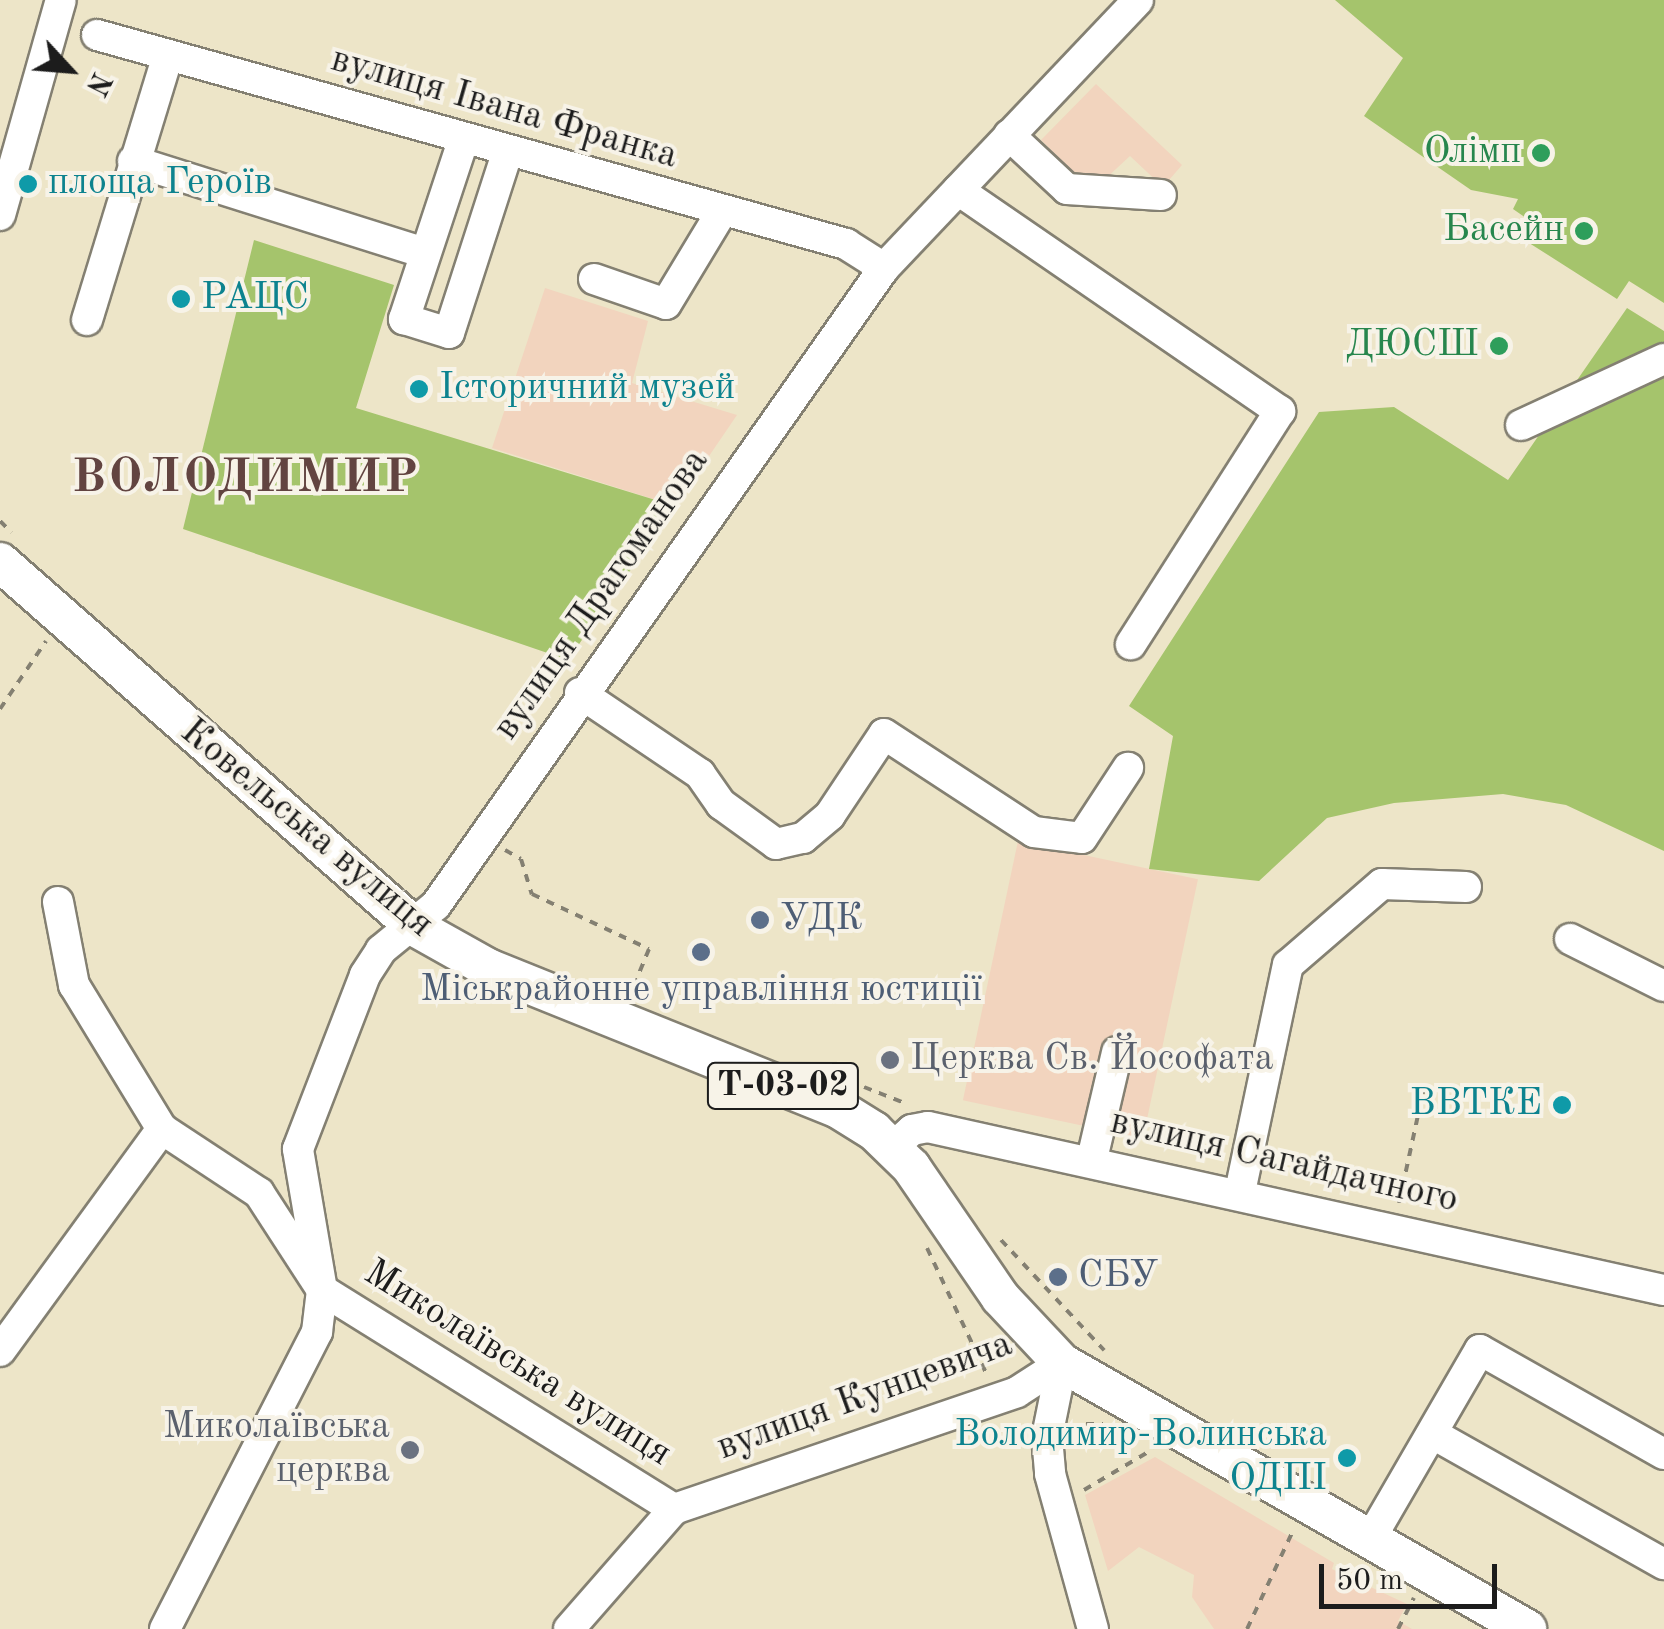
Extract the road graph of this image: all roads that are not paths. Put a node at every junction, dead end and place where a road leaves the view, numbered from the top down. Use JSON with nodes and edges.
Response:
{"nodes":[{"id":1,"x":61,"y":0,"type":"edge"},
{"id":2,"x":1138,"y":0,"type":"edge"},
{"id":3,"x":98,"y":36,"type":"dead end"},
{"id":4,"x":168,"y":55,"type":"junction"},
{"id":5,"x":1009,"y":135,"type":"junction"},
{"id":6,"x":462,"y":141,"type":"junction"},
{"id":7,"x":508,"y":154,"type":"junction"},
{"id":8,"x":133,"y":161,"type":"junction"},
{"id":9,"x":958,"y":190,"type":"junction"},
{"id":10,"x":1161,"y":195,"type":"dead end"},
{"id":11,"x":722,"y":211,"type":"junction"},
{"id":12,"x":0,"y":215,"type":"edge"},
{"id":13,"x":425,"y":253,"type":"junction"},
{"id":14,"x":884,"y":268,"type":"junction"},
{"id":15,"x":594,"y":279,"type":"dead end"},
{"id":16,"x":87,"y":320,"type":"dead end"},
{"id":17,"x":1664,"y":359,"type":"edge"},
{"id":18,"x":1521,"y":425,"type":"dead end"},
{"id":19,"x":0,"y":562,"type":"edge"},
{"id":20,"x":1131,"y":644,"type":"dead end"},
{"id":21,"x":580,"y":693,"type":"junction"},
{"id":22,"x":1128,"y":768,"type":"dead end"},
{"id":23,"x":1466,"y":887,"type":"dead end"},
{"id":24,"x":58,"y":902,"type":"dead end"},
{"id":25,"x":416,"y":927,"type":"junction"},
{"id":26,"x":1570,"y":939,"type":"dead end"},
{"id":27,"x":1664,"y":986,"type":"edge"},
{"id":28,"x":1117,"y":1052,"type":"dead end"},
{"id":29,"x":162,"y":1128,"type":"junction"},
{"id":30,"x":892,"y":1148,"type":"junction"},
{"id":31,"x":298,"y":1149,"type":"junction"},
{"id":32,"x":1092,"y":1158,"type":"junction"},
{"id":33,"x":1240,"y":1192,"type":"junction"},
{"id":34,"x":258,"y":1193,"type":"junction"},
{"id":35,"x":322,"y":1290,"type":"junction"},
{"id":36,"x":1664,"y":1290,"type":"edge"},
{"id":37,"x":0,"y":1351,"type":"edge"},
{"id":38,"x":1062,"y":1363,"type":"junction"},
{"id":39,"x":1433,"y":1434,"type":"junction"},
{"id":40,"x":1664,"y":1454,"type":"edge"},
{"id":41,"x":674,"y":1509,"type":"junction"},
{"id":42,"x":1372,"y":1536,"type":"junction"},
{"id":43,"x":1664,"y":1564,"type":"edge"},
{"id":44,"x":165,"y":1629,"type":"edge"},
{"id":45,"x":569,"y":1629,"type":"edge"},
{"id":46,"x":1093,"y":1629,"type":"edge"},
{"id":47,"x":1527,"y":1629,"type":"edge"}],
"edges":[{"from":1,"to":12,"type":"street"},
{"from":2,"to":5,"type":"street","name":"вулиця Драгоманова"},
{"from":3,"to":4,"type":"street","name":"вулиця Івана Франка"},
{"from":4,"to":6,"type":"street","name":"вулиця Івана Франка"},
{"from":4,"to":8,"type":"street"},
{"from":5,"to":9,"type":"street","name":"вулиця Драгоманова"},
{"from":5,"to":10,"type":"street"},
{"from":6,"to":7,"type":"street","name":"вулиця Івана Франка"},
{"from":6,"to":13,"type":"street"},
{"from":7,"to":11,"type":"street","name":"вулиця Івана Франка"},
{"from":7,"to":13,"type":"street"},
{"from":8,"to":13,"type":"street"},
{"from":8,"to":16,"type":"street"},
{"from":9,"to":14,"type":"street","name":"вулиця Драгоманова"},
{"from":9,"to":20,"type":"street"},
{"from":11,"to":14,"type":"street","name":"вулиця Івана Франка"},
{"from":11,"to":15,"type":"street"},
{"from":14,"to":21,"type":"street","name":"вулиця Драгоманова"},
{"from":17,"to":18,"type":"street"},
{"from":19,"to":25,"type":"main road","name":"Ковельська вулиця","number":"Т-03-02"},
{"from":21,"to":22,"type":"street"},
{"from":21,"to":25,"type":"street","name":"вулиця Драгоманова"},
{"from":23,"to":33,"type":"street"},
{"from":24,"to":29,"type":"street","name":"Миколаївська вулиця"},
{"from":25,"to":30,"type":"main road","name":"Ковельська вулиця","number":"Т-03-02"},
{"from":25,"to":31,"type":"street","name":"вулиця Драгоманова"},
{"from":26,"to":27,"type":"street"},
{"from":28,"to":32,"type":"street"},
{"from":29,"to":34,"type":"street","name":"Миколаївська вулиця"},
{"from":29,"to":37,"type":"street"},
{"from":30,"to":32,"type":"street","name":"вулиця Сагайдачного"},
{"from":30,"to":38,"type":"main road","name":"Ковельська вулиця","number":"Т-03-02"},
{"from":31,"to":34,"type":"street"},
{"from":31,"to":35,"type":"street"},
{"from":32,"to":33,"type":"street","name":"вулиця Сагайдачного"},
{"from":33,"to":36,"type":"street","name":"вулиця Сагайдачного"},
{"from":34,"to":35,"type":"street","name":"Миколаївська вулиця"},
{"from":35,"to":41,"type":"street","name":"Миколаївська вулиця"},
{"from":35,"to":44,"type":"street"},
{"from":38,"to":41,"type":"street","name":"вулиця Кунцевича"},
{"from":38,"to":42,"type":"main road","name":"Ковельська вулиця","number":"Т-03-02"},
{"from":38,"to":46,"type":"street"},
{"from":39,"to":40,"type":"street"},
{"from":39,"to":42,"type":"street"},
{"from":39,"to":43,"type":"street"},
{"from":41,"to":45,"type":"street","name":"вулиця Кунцевича"},
{"from":42,"to":47,"type":"main road","name":"Ковельська вулиця","number":"Т-03-02"}]}
